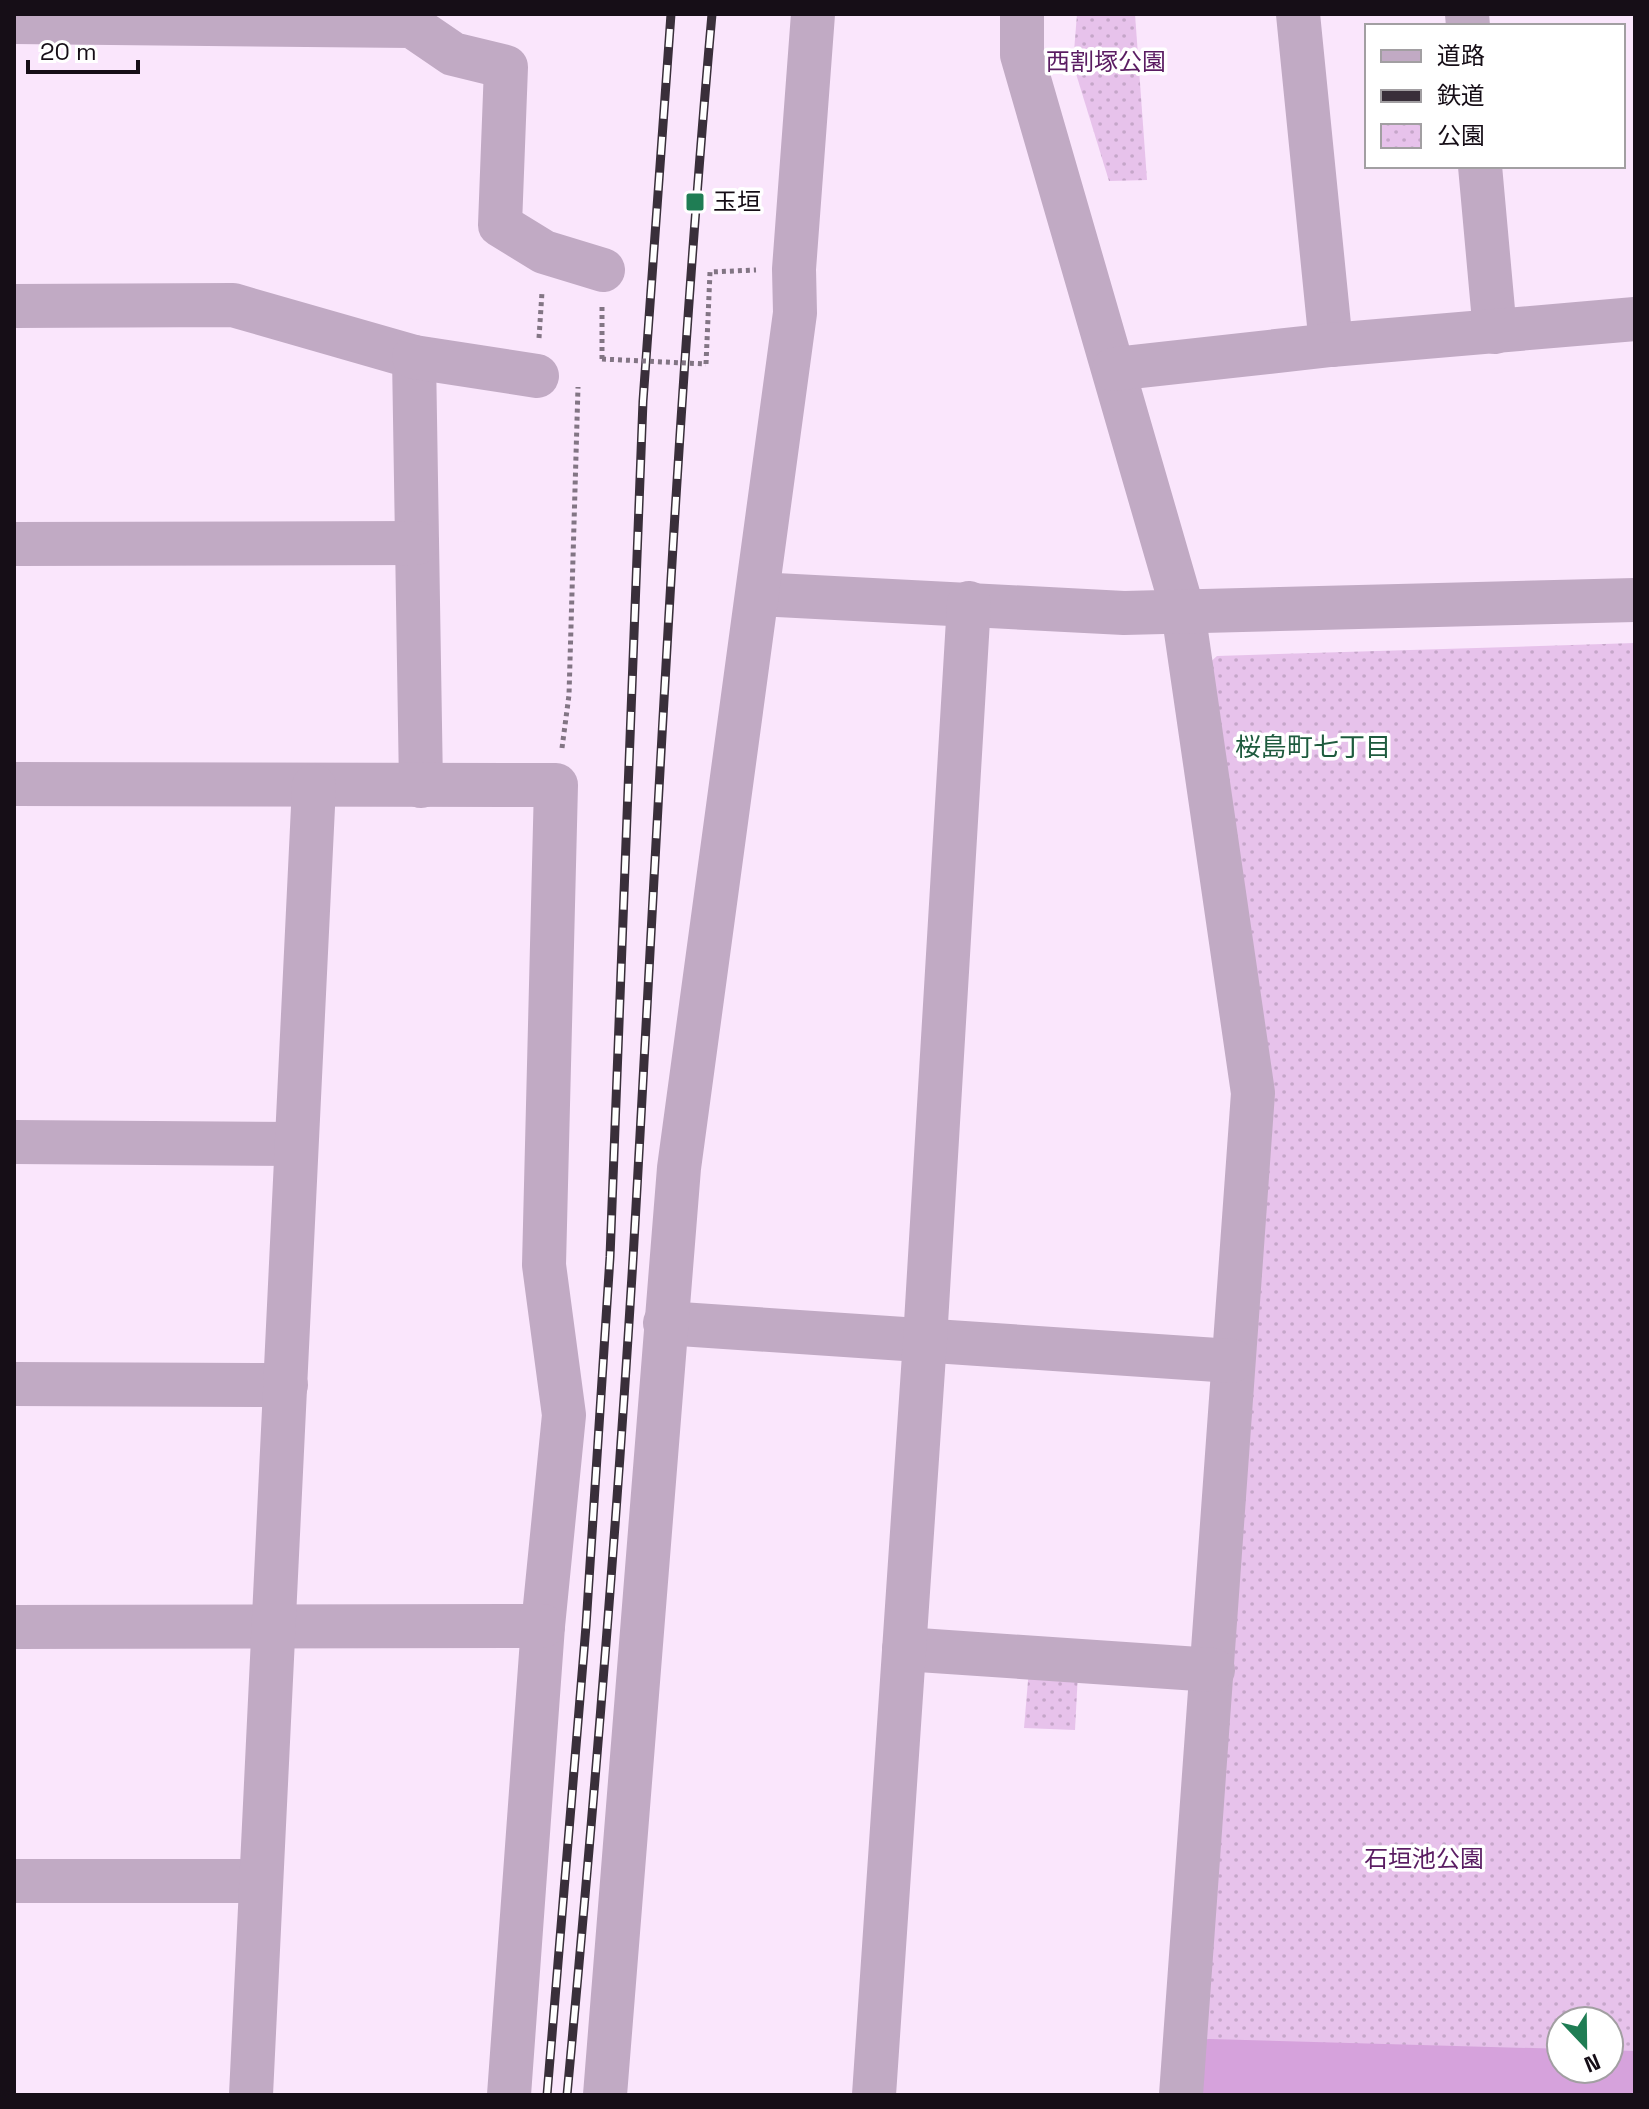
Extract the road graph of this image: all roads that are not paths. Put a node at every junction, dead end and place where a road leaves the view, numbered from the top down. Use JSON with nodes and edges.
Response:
{"nodes":[{"id":1,"x":813,"y":14,"type":"edge"},
{"id":2,"x":1022,"y":14,"type":"edge"},
{"id":3,"x":1298,"y":14,"type":"edge"},
{"id":4,"x":265,"y":19,"type":"edge"},
{"id":5,"x":412,"y":20,"type":"edge"},
{"id":6,"x":14,"y":22,"type":"edge"},
{"id":7,"x":1480,"y":168,"type":"edge"},
{"id":8,"x":603,"y":270,"type":"road end"},
{"id":9,"x":14,"y":306,"type":"edge"},
{"id":10,"x":1635,"y":319,"type":"edge"},
{"id":11,"x":1495,"y":332,"type":"junction"},
{"id":12,"x":1331,"y":345,"type":"junction"},
{"id":13,"x":414,"y":357,"type":"junction"},
{"id":14,"x":1114,"y":369,"type":"junction"},
{"id":15,"x":537,"y":376,"type":"road end"},
{"id":16,"x":417,"y":543,"type":"junction"},
{"id":17,"x":14,"y":544,"type":"edge"},
{"id":18,"x":758,"y":594,"type":"junction"},
{"id":19,"x":1635,"y":600,"type":"edge"},
{"id":20,"x":969,"y":603,"type":"junction"},
{"id":21,"x":1183,"y":611,"type":"junction"},
{"id":22,"x":14,"y":784,"type":"edge"},
{"id":23,"x":314,"y":786,"type":"junction"},
{"id":24,"x":421,"y":786,"type":"junction"},
{"id":25,"x":14,"y":1142,"type":"edge"},
{"id":26,"x":296,"y":1144,"type":"junction"},
{"id":27,"x":665,"y":1323,"type":"junction"},
{"id":28,"x":925,"y":1340,"type":"junction"},
{"id":29,"x":1232,"y":1361,"type":"junction"},
{"id":30,"x":14,"y":1384,"type":"edge"},
{"id":31,"x":286,"y":1385,"type":"junction"},
{"id":32,"x":543,"y":1626,"type":"junction"},
{"id":33,"x":14,"y":1627,"type":"edge"},
{"id":34,"x":275,"y":1628,"type":"junction"},
{"id":35,"x":904,"y":1649,"type":"junction"},
{"id":36,"x":1213,"y":1670,"type":"junction"},
{"id":37,"x":14,"y":1881,"type":"edge"},
{"id":38,"x":261,"y":1881,"type":"junction"},
{"id":39,"x":251,"y":2095,"type":"edge"},
{"id":40,"x":509,"y":2095,"type":"edge"},
{"id":41,"x":605,"y":2095,"type":"edge"},
{"id":42,"x":874,"y":2095,"type":"edge"},
{"id":43,"x":1181,"y":2095,"type":"edge"}],
"edges":[{"from":1,"to":18,"type":"street"},
{"from":2,"to":14,"type":"street"},
{"from":3,"to":12,"type":"street"},
{"from":4,"to":5,"type":"street"},
{"from":4,"to":6,"type":"street"},
{"from":5,"to":8,"type":"street"},
{"from":7,"to":11,"type":"street"},
{"from":9,"to":13,"type":"street"},
{"from":10,"to":11,"type":"street"},
{"from":11,"to":12,"type":"street"},
{"from":12,"to":14,"type":"street"},
{"from":13,"to":15,"type":"street"},
{"from":13,"to":16,"type":"street"},
{"from":14,"to":21,"type":"street"},
{"from":16,"to":17,"type":"street"},
{"from":16,"to":24,"type":"street"},
{"from":18,"to":20,"type":"street"},
{"from":18,"to":27,"type":"street"},
{"from":19,"to":21,"type":"street"},
{"from":20,"to":21,"type":"street"},
{"from":20,"to":28,"type":"street"},
{"from":21,"to":29,"type":"street"},
{"from":22,"to":23,"type":"street"},
{"from":23,"to":24,"type":"street"},
{"from":23,"to":26,"type":"street"},
{"from":24,"to":32,"type":"street"},
{"from":25,"to":26,"type":"street"},
{"from":26,"to":31,"type":"street"},
{"from":27,"to":28,"type":"street"},
{"from":27,"to":41,"type":"street"},
{"from":28,"to":29,"type":"street"},
{"from":28,"to":35,"type":"street"},
{"from":29,"to":36,"type":"street"},
{"from":30,"to":31,"type":"street"},
{"from":31,"to":34,"type":"street"},
{"from":32,"to":34,"type":"street"},
{"from":32,"to":40,"type":"street"},
{"from":33,"to":34,"type":"street"},
{"from":34,"to":38,"type":"street"},
{"from":35,"to":36,"type":"street"},
{"from":35,"to":42,"type":"street"},
{"from":36,"to":43,"type":"street"},
{"from":37,"to":38,"type":"street"},
{"from":38,"to":39,"type":"street"}]}
